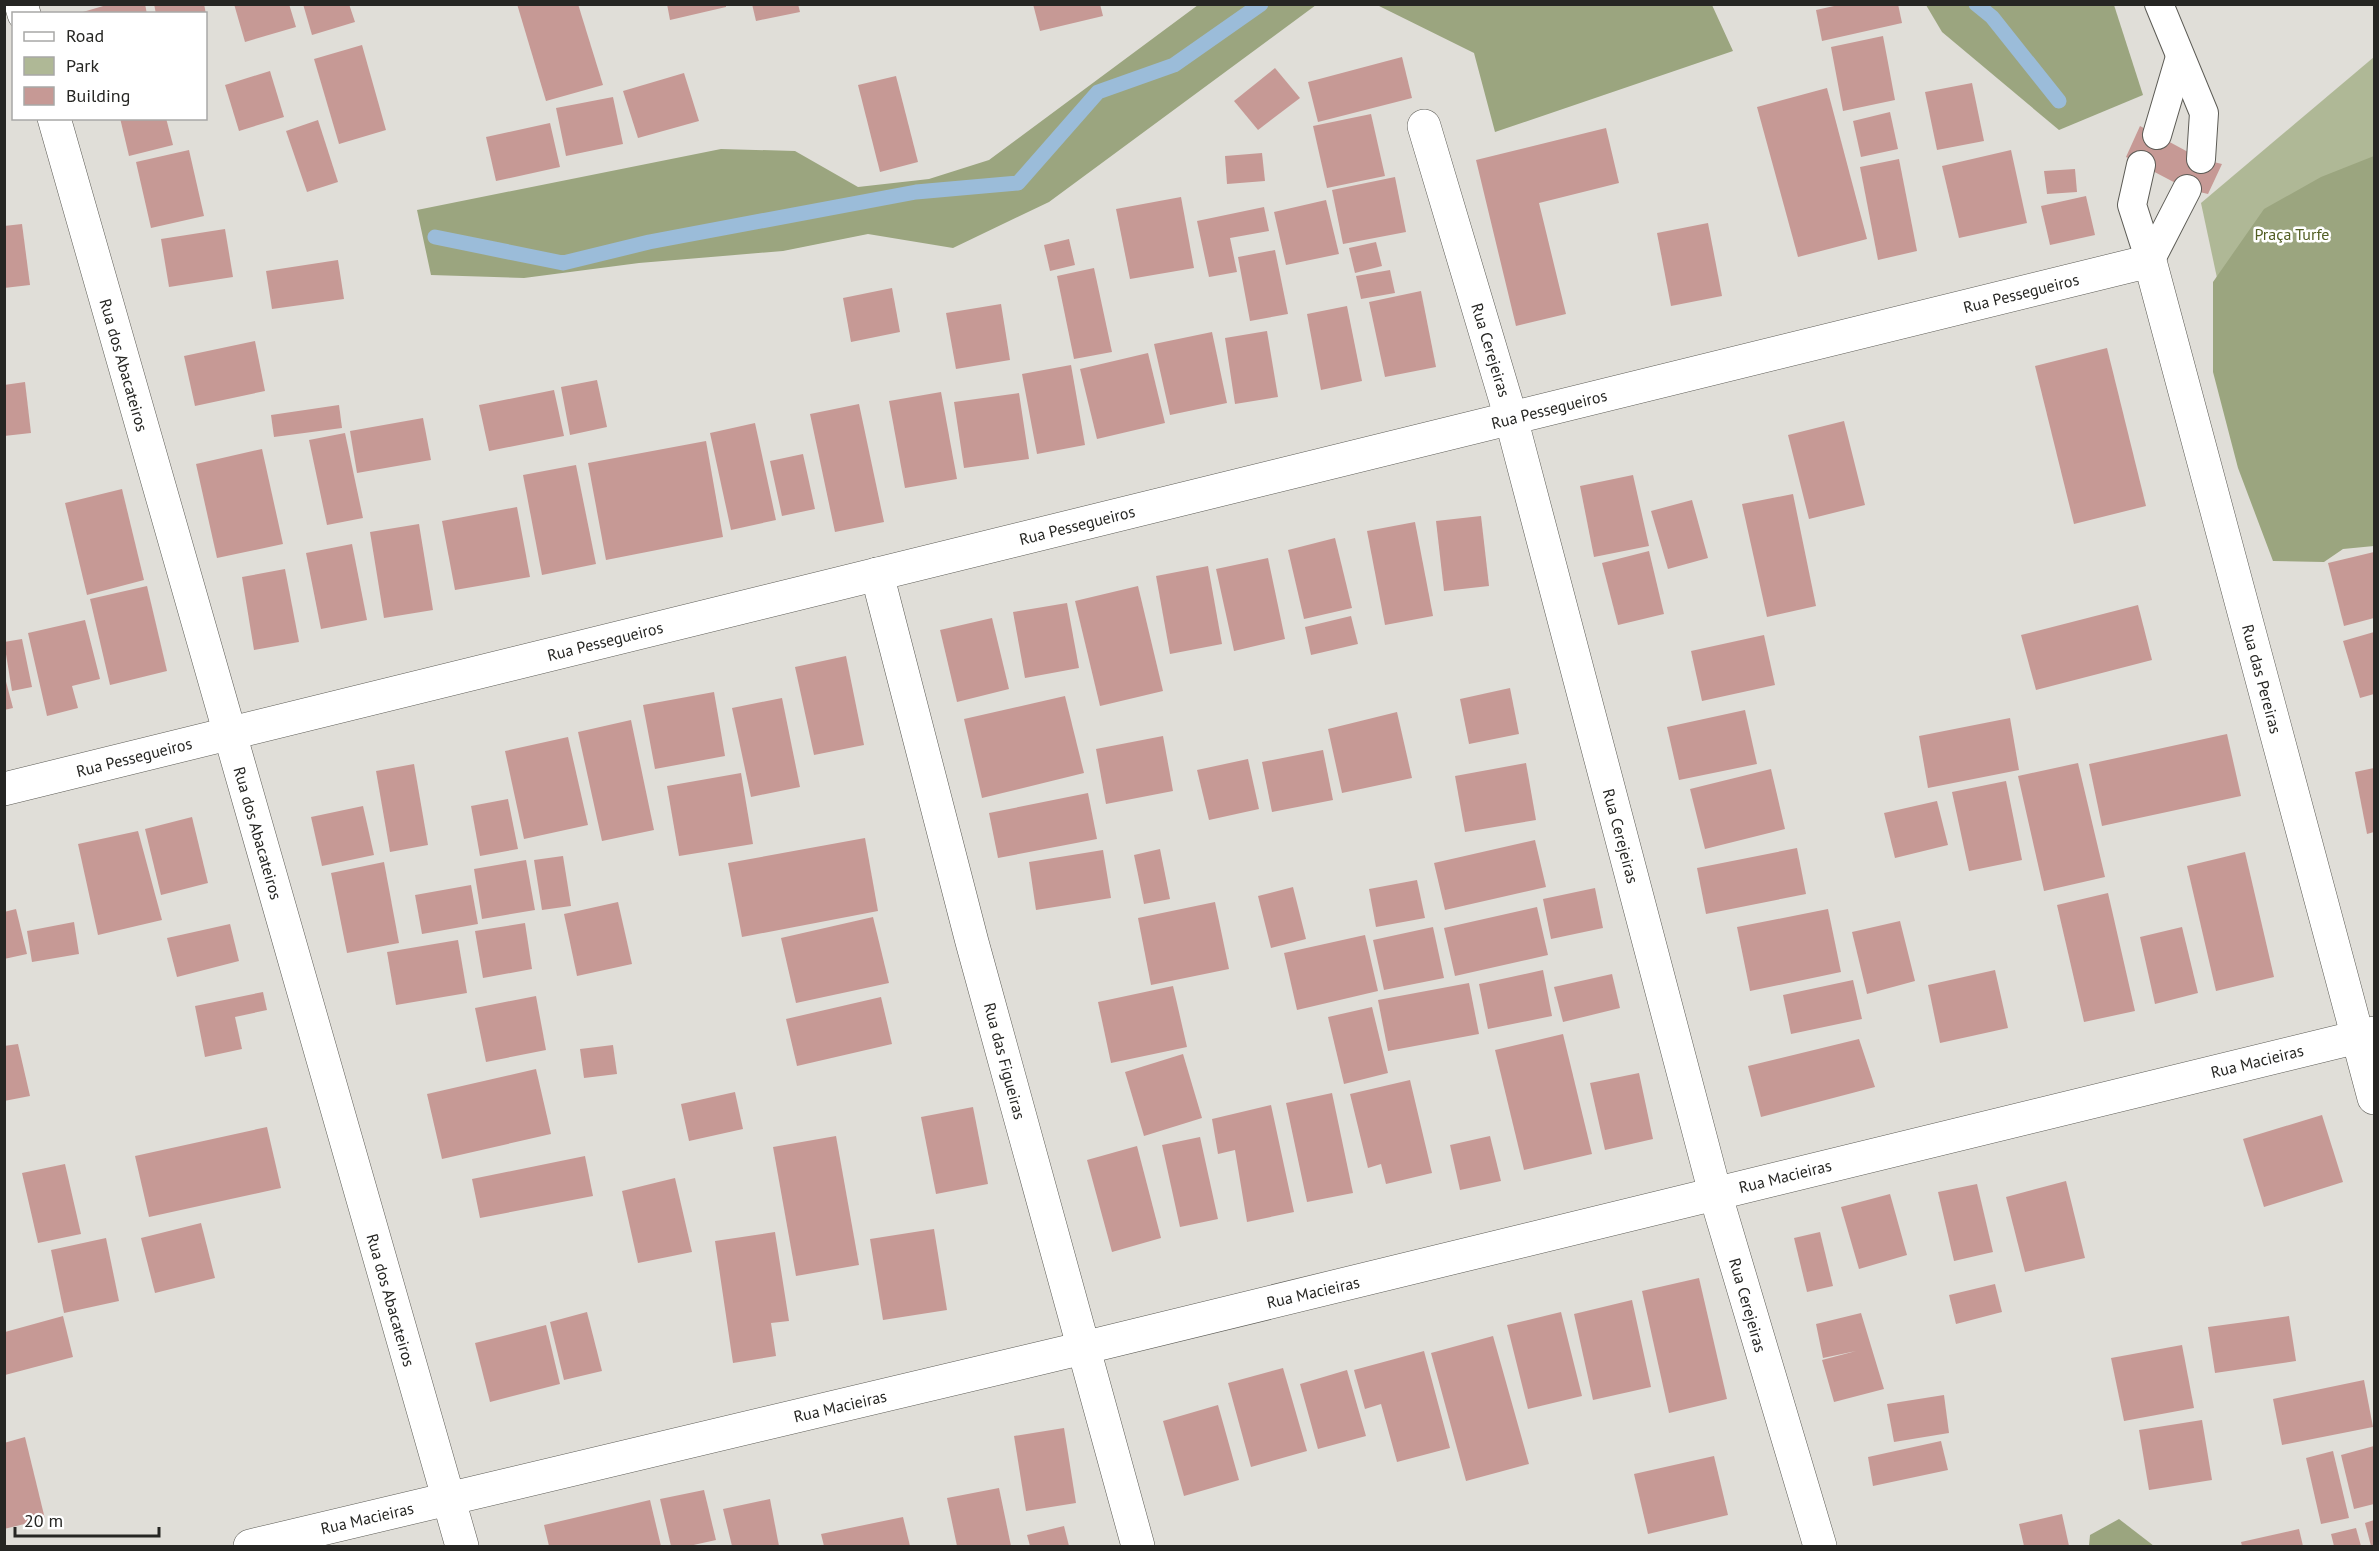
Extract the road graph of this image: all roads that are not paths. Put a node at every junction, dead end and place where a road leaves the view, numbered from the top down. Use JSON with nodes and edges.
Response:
{"nodes":[{"id":1,"x":2159,"y":4,"type":"edge"},
{"id":2,"x":2180,"y":57,"type":"junction"},
{"id":3,"x":55,"y":120,"type":"edge"},
{"id":4,"x":1424,"y":126,"type":"dead end"},
{"id":5,"x":2157,"y":135,"type":"dead end"},
{"id":6,"x":2201,"y":159,"type":"dead end"},
{"id":7,"x":2141,"y":165,"type":"dead end"},
{"id":8,"x":2187,"y":189,"type":"dead end"},
{"id":9,"x":2150,"y":261,"type":"junction"},
{"id":10,"x":1511,"y":418,"type":"junction"},
{"id":11,"x":877,"y":574,"type":"junction"},
{"id":12,"x":230,"y":734,"type":"junction"},
{"id":13,"x":4,"y":789,"type":"edge"},
{"id":14,"x":2366,"y":1035,"type":"edge"},
{"id":15,"x":2374,"y":1098,"type":"edge"},
{"id":16,"x":1715,"y":1193,"type":"junction"},
{"id":17,"x":1083,"y":1348,"type":"junction"},
{"id":18,"x":448,"y":1499,"type":"junction"},
{"id":19,"x":250,"y":1546,"type":"edge"},
{"id":20,"x":462,"y":1546,"type":"edge"},
{"id":21,"x":1138,"y":1546,"type":"edge"},
{"id":22,"x":1820,"y":1546,"type":"edge"}],
"edges":[{"from":1,"to":2,"type":"lane"},
{"from":2,"to":5,"type":"lane"},
{"from":2,"to":6,"type":"lane"},
{"from":3,"to":12,"type":"street","name":"Rua dos Abacateiros"},
{"from":4,"to":10,"type":"street","name":"Rua Cerejeiras"},
{"from":7,"to":9,"type":"lane"},
{"from":8,"to":9,"type":"lane"},
{"from":9,"to":10,"type":"street","name":"Rua Pessegueiros"},
{"from":9,"to":14,"type":"street","name":"Rua das Pereiras"},
{"from":10,"to":11,"type":"street","name":"Rua Pessegueiros"},
{"from":10,"to":16,"type":"street","name":"Rua Cerejeiras"},
{"from":11,"to":12,"type":"street","name":"Rua Pessegueiros"},
{"from":11,"to":17,"type":"street","name":"Rua das Figueiras"},
{"from":12,"to":13,"type":"street","name":"Rua Pessegueiros"},
{"from":12,"to":18,"type":"street","name":"Rua dos Abacateiros"},
{"from":14,"to":15,"type":"street","name":"Rua das Pereiras"},
{"from":14,"to":16,"type":"street","name":"Rua Macieiras"},
{"from":16,"to":17,"type":"street","name":"Rua Macieiras"},
{"from":16,"to":22,"type":"street","name":"Rua Cerejeiras"},
{"from":17,"to":18,"type":"street","name":"Rua Macieiras"},
{"from":17,"to":21,"type":"street","name":"Rua das Figueiras"},
{"from":18,"to":19,"type":"street","name":"Rua Macieiras"},
{"from":18,"to":20,"type":"street","name":"Rua dos Abacateiros"}]}
